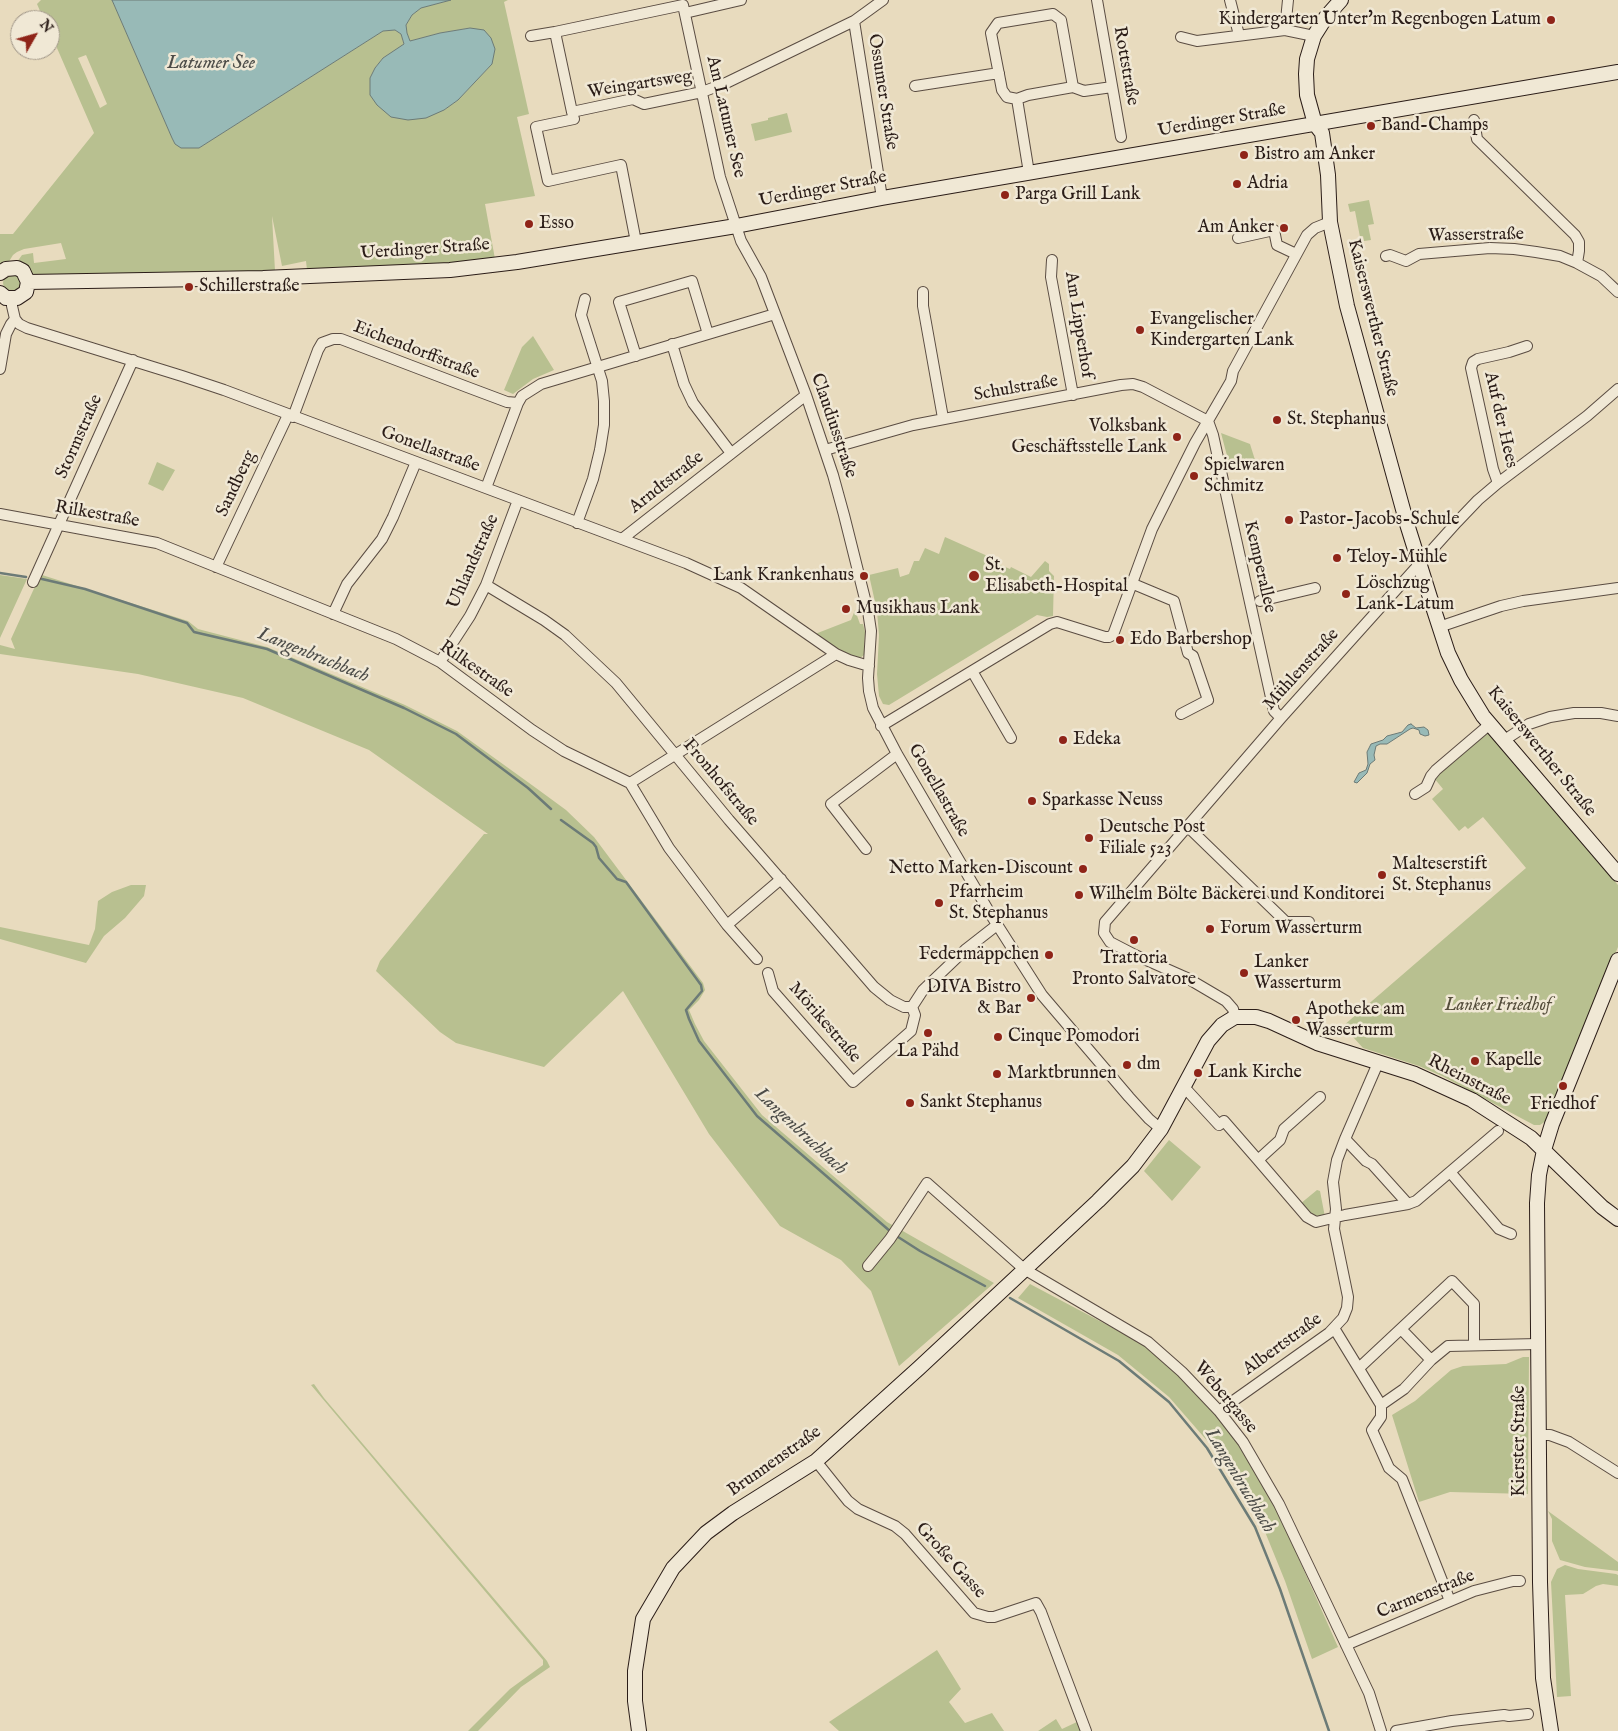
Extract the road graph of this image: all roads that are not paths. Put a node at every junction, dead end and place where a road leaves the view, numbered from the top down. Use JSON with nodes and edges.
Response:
{"nodes":[{"id":1,"x":741,"y":0,"type":"edge"},
{"id":2,"x":882,"y":0,"type":"edge"},
{"id":3,"x":1097,"y":0,"type":"edge"},
{"id":4,"x":1230,"y":0,"type":"edge"},
{"id":5,"x":1288,"y":0,"type":"edge"},
{"id":6,"x":1341,"y":0,"type":"edge"},
{"id":7,"x":685,"y":13,"type":"junction"},
{"id":8,"x":854,"y":21,"type":"junction"},
{"id":9,"x":1285,"y":30,"type":"junction"},
{"id":10,"x":555,"y":32,"type":"junction"},
{"id":11,"x":1239,"y":35,"type":"junction"},
{"id":12,"x":531,"y":36,"type":"dead end"},
{"id":13,"x":1314,"y":36,"type":"junction"},
{"id":14,"x":1181,"y":38,"type":"dead end"},
{"id":15,"x":1618,"y":72,"type":"edge"},
{"id":16,"x":999,"y":73,"type":"junction"},
{"id":17,"x":915,"y":86,"type":"dead end"},
{"id":18,"x":1073,"y":87,"type":"junction"},
{"id":19,"x":1112,"y":87,"type":"junction"},
{"id":20,"x":702,"y":92,"type":"junction"},
{"id":21,"x":1017,"y":99,"type":"junction"},
{"id":22,"x":572,"y":112,"type":"junction"},
{"id":23,"x":1474,"y":120,"type":"dead end"},
{"id":24,"x":1315,"y":124,"type":"junction"},
{"id":25,"x":1122,"y":138,"type":"dead end"},
{"id":26,"x":1029,"y":173,"type":"junction"},
{"id":27,"x":882,"y":198,"type":"junction"},
{"id":28,"x":1330,"y":222,"type":"junction"},
{"id":29,"x":736,"y":226,"type":"junction"},
{"id":30,"x":1238,"y":238,"type":"dead end"},
{"id":31,"x":636,"y":242,"type":"junction"},
{"id":32,"x":1296,"y":254,"type":"junction"},
{"id":33,"x":1386,"y":256,"type":"dead end"},
{"id":34,"x":1052,"y":260,"type":"dead end"},
{"id":35,"x":1577,"y":263,"type":"junction"},
{"id":36,"x":0,"y":273,"type":"edge"},
{"id":37,"x":28,"y":282,"type":"junction"},
{"id":38,"x":923,"y":292,"type":"dead end"},
{"id":39,"x":1618,"y":292,"type":"edge"},
{"id":40,"x":6,"y":296,"type":"edge"},
{"id":41,"x":585,"y":299,"type":"dead end"},
{"id":42,"x":776,"y":314,"type":"junction"},
{"id":43,"x":15,"y":319,"type":"junction"},
{"id":44,"x":708,"y":334,"type":"junction"},
{"id":45,"x":672,"y":344,"type":"junction"},
{"id":46,"x":1527,"y":346,"type":"dead end"},
{"id":47,"x":636,"y":356,"type":"junction"},
{"id":48,"x":133,"y":360,"type":"junction"},
{"id":49,"x":599,"y":367,"type":"junction"},
{"id":50,"x":0,"y":369,"type":"edge"},
{"id":51,"x":1618,"y":389,"type":"edge"},
{"id":52,"x":1073,"y":395,"type":"junction"},
{"id":53,"x":806,"y":396,"type":"junction"},
{"id":54,"x":518,"y":404,"type":"junction"},
{"id":55,"x":290,"y":416,"type":"junction"},
{"id":56,"x":943,"y":418,"type":"junction"},
{"id":57,"x":1208,"y":421,"type":"junction"},
{"id":58,"x":825,"y":450,"type":"junction"},
{"id":59,"x":732,"y":453,"type":"junction"},
{"id":60,"x":416,"y":462,"type":"junction"},
{"id":61,"x":1498,"y":483,"type":"junction"},
{"id":62,"x":486,"y":488,"type":"junction"},
{"id":63,"x":518,"y":500,"type":"junction"},
{"id":64,"x":0,"y":514,"type":"edge"},
{"id":65,"x":577,"y":523,"type":"junction"},
{"id":66,"x":58,"y":525,"type":"junction"},
{"id":67,"x":622,"y":539,"type":"junction"},
{"id":68,"x":1419,"y":564,"type":"junction"},
{"id":69,"x":216,"y":567,"type":"junction"},
{"id":70,"x":33,"y":582,"type":"dead end"},
{"id":71,"x":1131,"y":583,"type":"junction"},
{"id":72,"x":486,"y":585,"type":"junction"},
{"id":73,"x":1315,"y":588,"type":"dead end"},
{"id":74,"x":1618,"y":588,"type":"edge"},
{"id":75,"x":1260,"y":601,"type":"dead end"},
{"id":76,"x":333,"y":614,"type":"junction"},
{"id":77,"x":1439,"y":627,"type":"junction"},
{"id":78,"x":870,"y":644,"type":"joint"},
{"id":79,"x":836,"y":654,"type":"junction"},
{"id":80,"x":440,"y":662,"type":"junction"},
{"id":81,"x":869,"y":666,"type":"junction"},
{"id":82,"x":972,"y":671,"type":"junction"},
{"id":83,"x":1181,"y":714,"type":"dead end"},
{"id":84,"x":1618,"y":716,"type":"edge"},
{"id":85,"x":1281,"y":718,"type":"junction"},
{"id":86,"x":1490,"y":724,"type":"junction"},
{"id":87,"x":882,"y":726,"type":"junction"},
{"id":88,"x":1011,"y":738,"type":"dead end"},
{"id":89,"x":1503,"y":741,"type":"junction"},
{"id":90,"x":897,"y":754,"type":"junction"},
{"id":91,"x":675,"y":755,"type":"junction"},
{"id":92,"x":630,"y":783,"type":"junction"},
{"id":93,"x":1415,"y":794,"type":"dead end"},
{"id":94,"x":1188,"y":826,"type":"junction"},
{"id":95,"x":866,"y":849,"type":"dead end"},
{"id":96,"x":1618,"y":874,"type":"edge"},
{"id":97,"x":781,"y":879,"type":"junction"},
{"id":98,"x":1308,"y":922,"type":"dead end"},
{"id":99,"x":727,"y":925,"type":"junction"},
{"id":100,"x":997,"y":925,"type":"junction"},
{"id":101,"x":757,"y":959,"type":"dead end"},
{"id":102,"x":1618,"y":960,"type":"edge"},
{"id":103,"x":768,"y":973,"type":"dead end"},
{"id":104,"x":914,"y":1004,"type":"junction"},
{"id":105,"x":1236,"y":1018,"type":"junction"},
{"id":106,"x":1378,"y":1063,"type":"junction"},
{"id":107,"x":1184,"y":1086,"type":"junction"},
{"id":108,"x":1320,"y":1097,"type":"dead end"},
{"id":109,"x":1161,"y":1129,"type":"junction"},
{"id":110,"x":1498,"y":1131,"type":"dead end"},
{"id":111,"x":1345,"y":1139,"type":"junction"},
{"id":112,"x":1544,"y":1150,"type":"junction"},
{"id":113,"x":1258,"y":1160,"type":"junction"},
{"id":114,"x":1450,"y":1172,"type":"junction"},
{"id":115,"x":1408,"y":1204,"type":"junction"},
{"id":116,"x":1334,"y":1218,"type":"junction"},
{"id":117,"x":1618,"y":1219,"type":"edge"},
{"id":118,"x":1511,"y":1234,"type":"dead end"},
{"id":119,"x":868,"y":1266,"type":"dead end"},
{"id":120,"x":1024,"y":1269,"type":"junction"},
{"id":121,"x":1334,"y":1328,"type":"junction"},
{"id":122,"x":1401,"y":1329,"type":"junction"},
{"id":123,"x":1538,"y":1344,"type":"junction"},
{"id":124,"x":1474,"y":1345,"type":"junction"},
{"id":125,"x":1431,"y":1360,"type":"junction"},
{"id":126,"x":1359,"y":1368,"type":"junction"},
{"id":127,"x":1381,"y":1405,"type":"junction"},
{"id":128,"x":1219,"y":1411,"type":"junction"},
{"id":129,"x":1538,"y":1434,"type":"junction"},
{"id":130,"x":816,"y":1461,"type":"junction"},
{"id":131,"x":1618,"y":1473,"type":"edge"},
{"id":132,"x":1520,"y":1581,"type":"dead end"},
{"id":133,"x":1450,"y":1601,"type":"junction"},
{"id":134,"x":1346,"y":1645,"type":"junction"},
{"id":135,"x":1528,"y":1714,"type":"dead end"},
{"id":136,"x":639,"y":1731,"type":"edge"},
{"id":137,"x":1086,"y":1731,"type":"edge"},
{"id":138,"x":1381,"y":1731,"type":"edge"},
{"id":139,"x":1396,"y":1731,"type":"edge"},
{"id":140,"x":1551,"y":1731,"type":"edge"}],
"edges":[{"from":1,"to":7,"type":"street"},
{"from":2,"to":8,"type":"street","name":"Weingartsweg"},
{"from":3,"to":19,"type":"street","name":"Rottstraße"},
{"from":4,"to":11,"type":"street"},
{"from":5,"to":9,"type":"street"},
{"from":6,"to":13,"type":"street","name":"Kaiserswerther Straße"},
{"from":7,"to":10,"type":"street"},
{"from":7,"to":20,"type":"street","name":"Am Latumer See"},
{"from":8,"to":20,"type":"street","name":"Weingartsweg"},
{"from":8,"to":27,"type":"street","name":"Ossumer Straße"},
{"from":9,"to":11,"type":"street"},
{"from":9,"to":13,"type":"street"},
{"from":10,"to":12,"type":"street"},
{"from":10,"to":22,"type":"street"},
{"from":11,"to":14,"type":"street"},
{"from":13,"to":24,"type":"street","name":"Kaiserswerther Straße"},
{"from":15,"to":24,"type":"street","name":"Uerdinger Straße"},
{"from":16,"to":17,"type":"street"},
{"from":16,"to":18,"type":"street"},
{"from":16,"to":21,"type":"street"},
{"from":18,"to":19,"type":"street"},
{"from":18,"to":21,"type":"street"},
{"from":19,"to":25,"type":"street","name":"Rottstraße"},
{"from":20,"to":22,"type":"street","name":"Weingartsweg"},
{"from":20,"to":29,"type":"street","name":"Am Latumer See"},
{"from":21,"to":26,"type":"street"},
{"from":22,"to":31,"type":"street","name":"Weingartsweg"},
{"from":23,"to":35,"type":"street"},
{"from":24,"to":26,"type":"street","name":"Uerdinger Straße"},
{"from":24,"to":28,"type":"street","name":"Kaiserswerther Straße"},
{"from":26,"to":27,"type":"street","name":"Uerdinger Straße"},
{"from":27,"to":29,"type":"street","name":"Uerdinger Straße"},
{"from":28,"to":32,"type":"street"},
{"from":28,"to":68,"type":"street","name":"Kaiserswerther Straße"},
{"from":29,"to":31,"type":"street","name":"Uerdinger Straße"},
{"from":29,"to":42,"type":"street","name":"Claudiusstraße"},
{"from":30,"to":32,"type":"street"},
{"from":31,"to":37,"type":"street","name":"Uerdinger Straße"},
{"from":32,"to":57,"type":"street"},
{"from":33,"to":35,"type":"street","name":"Wasserstraße"},
{"from":34,"to":52,"type":"street","name":"Am Lipperhof"},
{"from":35,"to":39,"type":"street","name":"Wasserstraße"},
{"from":36,"to":37,"type":"street"},
{"from":37,"to":40,"type":"street"},
{"from":38,"to":56,"type":"street"},
{"from":40,"to":43,"type":"street"},
{"from":41,"to":49,"type":"street"},
{"from":42,"to":44,"type":"street"},
{"from":42,"to":53,"type":"street","name":"Claudiusstraße"},
{"from":43,"to":48,"type":"street","name":"Gonellastraße"},
{"from":43,"to":50,"type":"street"},
{"from":44,"to":45,"type":"street"},
{"from":44,"to":47,"type":"street"},
{"from":45,"to":47,"type":"street"},
{"from":45,"to":59,"type":"street","name":"Arndtstraße"},
{"from":46,"to":61,"type":"street","name":"Auf der Hees"},
{"from":47,"to":49,"type":"street"},
{"from":48,"to":55,"type":"street","name":"Gonellastraße"},
{"from":48,"to":66,"type":"street","name":"Stormstraße"},
{"from":49,"to":54,"type":"street"},
{"from":49,"to":65,"type":"street"},
{"from":51,"to":61,"type":"street","name":"Mühlenstraße"},
{"from":52,"to":56,"type":"street","name":"Schulstraße"},
{"from":52,"to":57,"type":"street","name":"Schulstraße"},
{"from":53,"to":58,"type":"street","name":"Claudiusstraße"},
{"from":53,"to":59,"type":"street","name":"Arndtstraße"},
{"from":54,"to":55,"type":"street","name":"Eichendorffstraße"},
{"from":54,"to":62,"type":"street"},
{"from":55,"to":60,"type":"street","name":"Gonellastraße"},
{"from":55,"to":69,"type":"street","name":"Sandberg"},
{"from":56,"to":58,"type":"street","name":"Schulstraße"},
{"from":57,"to":71,"type":"street"},
{"from":57,"to":85,"type":"street","name":"Kemperallee"},
{"from":58,"to":78,"type":"street","name":"Claudiusstraße"},
{"from":59,"to":67,"type":"street","name":"Arndtstraße"},
{"from":60,"to":62,"type":"street","name":"Gonellastraße"},
{"from":60,"to":76,"type":"street"},
{"from":61,"to":68,"type":"street","name":"Mühlenstraße"},
{"from":62,"to":63,"type":"street","name":"Gonellastraße"},
{"from":63,"to":65,"type":"street","name":"Gonellastraße"},
{"from":63,"to":72,"type":"street","name":"Uhlandstraße"},
{"from":64,"to":66,"type":"street","name":"Rilkestraße"},
{"from":65,"to":67,"type":"street","name":"Gonellastraße"},
{"from":66,"to":69,"type":"street","name":"Rilkestraße"},
{"from":66,"to":70,"type":"street","name":"Stormstraße"},
{"from":67,"to":79,"type":"street","name":"Gonellastraße"},
{"from":68,"to":77,"type":"street","name":"Kaiserswerther Straße"},
{"from":68,"to":85,"type":"street","name":"Mühlenstraße"},
{"from":69,"to":76,"type":"street","name":"Rilkestraße"},
{"from":71,"to":82,"type":"street"},
{"from":71,"to":83,"type":"street"},
{"from":72,"to":80,"type":"street","name":"Uhlandstraße"},
{"from":72,"to":91,"type":"street","name":"Fronhofstraße"},
{"from":73,"to":75,"type":"street"},
{"from":74,"to":77,"type":"street"},
{"from":76,"to":80,"type":"street","name":"Rilkestraße"},
{"from":77,"to":86,"type":"street","name":"Kaiserswerther Straße"},
{"from":78,"to":81,"type":"street","name":"Gonellastraße"},
{"from":79,"to":81,"type":"street"},
{"from":79,"to":91,"type":"street"},
{"from":80,"to":92,"type":"street","name":"Rilkestraße"},
{"from":81,"to":87,"type":"street","name":"Gonellastraße"},
{"from":82,"to":87,"type":"street"},
{"from":82,"to":88,"type":"street"},
{"from":84,"to":89,"type":"street"},
{"from":85,"to":94,"type":"street","name":"Mühlenstraße"},
{"from":86,"to":89,"type":"street","name":"Kaiserswerther Straße"},
{"from":86,"to":93,"type":"street"},
{"from":87,"to":90,"type":"street","name":"Gonellastraße"},
{"from":89,"to":96,"type":"street","name":"Kaiserswerther Straße"},
{"from":90,"to":95,"type":"street"},
{"from":90,"to":100,"type":"street","name":"Gonellastraße"},
{"from":91,"to":92,"type":"street"},
{"from":91,"to":97,"type":"street","name":"Fronhofstraße"},
{"from":92,"to":99,"type":"street"},
{"from":94,"to":98,"type":"street"},
{"from":94,"to":105,"type":"street","name":"Mühlenstraße"},
{"from":97,"to":99,"type":"street"},
{"from":97,"to":104,"type":"street","name":"Fronhofstraße"},
{"from":99,"to":101,"type":"street"},
{"from":100,"to":104,"type":"street"},
{"from":100,"to":109,"type":"street","name":"Gonellastraße"},
{"from":102,"to":112,"type":"street"},
{"from":103,"to":104,"type":"street","name":"Mörikestraße"},
{"from":105,"to":106,"type":"street","name":"Rheinstraße"},
{"from":105,"to":107,"type":"street","name":"Brunnenstraße"},
{"from":106,"to":111,"type":"street","name":"Albertstraße"},
{"from":106,"to":112,"type":"street","name":"Rheinstraße"},
{"from":107,"to":109,"type":"street","name":"Brunnenstraße"},
{"from":107,"to":113,"type":"street"},
{"from":108,"to":113,"type":"street"},
{"from":109,"to":120,"type":"street","name":"Brunnenstraße"},
{"from":110,"to":114,"type":"street"},
{"from":111,"to":115,"type":"street"},
{"from":111,"to":116,"type":"street","name":"Albertstraße"},
{"from":112,"to":117,"type":"street","name":"Rheinstraße"},
{"from":112,"to":123,"type":"street","name":"Kierster Straße"},
{"from":113,"to":116,"type":"street"},
{"from":114,"to":115,"type":"street"},
{"from":114,"to":118,"type":"street"},
{"from":115,"to":116,"type":"street"},
{"from":116,"to":121,"type":"street","name":"Albertstraße"},
{"from":119,"to":120,"type":"street","name":"Webergasse"},
{"from":120,"to":128,"type":"street","name":"Webergasse"},
{"from":120,"to":130,"type":"street","name":"Brunnenstraße"},
{"from":121,"to":126,"type":"street"},
{"from":121,"to":128,"type":"street","name":"Albertstraße"},
{"from":122,"to":124,"type":"street"},
{"from":122,"to":125,"type":"street"},
{"from":122,"to":126,"type":"street"},
{"from":123,"to":124,"type":"street"},
{"from":123,"to":129,"type":"street","name":"Kierster Straße"},
{"from":124,"to":125,"type":"street"},
{"from":125,"to":127,"type":"street"},
{"from":126,"to":127,"type":"street"},
{"from":127,"to":133,"type":"street"},
{"from":128,"to":134,"type":"street","name":"Webergasse"},
{"from":129,"to":131,"type":"street"},
{"from":129,"to":140,"type":"street","name":"Kierster Straße"},
{"from":130,"to":136,"type":"street","name":"Brunnenstraße"},
{"from":130,"to":137,"type":"street","name":"Große Gasse"},
{"from":132,"to":133,"type":"street","name":"Carmenstraße"},
{"from":133,"to":134,"type":"street","name":"Carmenstraße"},
{"from":134,"to":138,"type":"street","name":"Webergasse"},
{"from":135,"to":139,"type":"street"}]}
